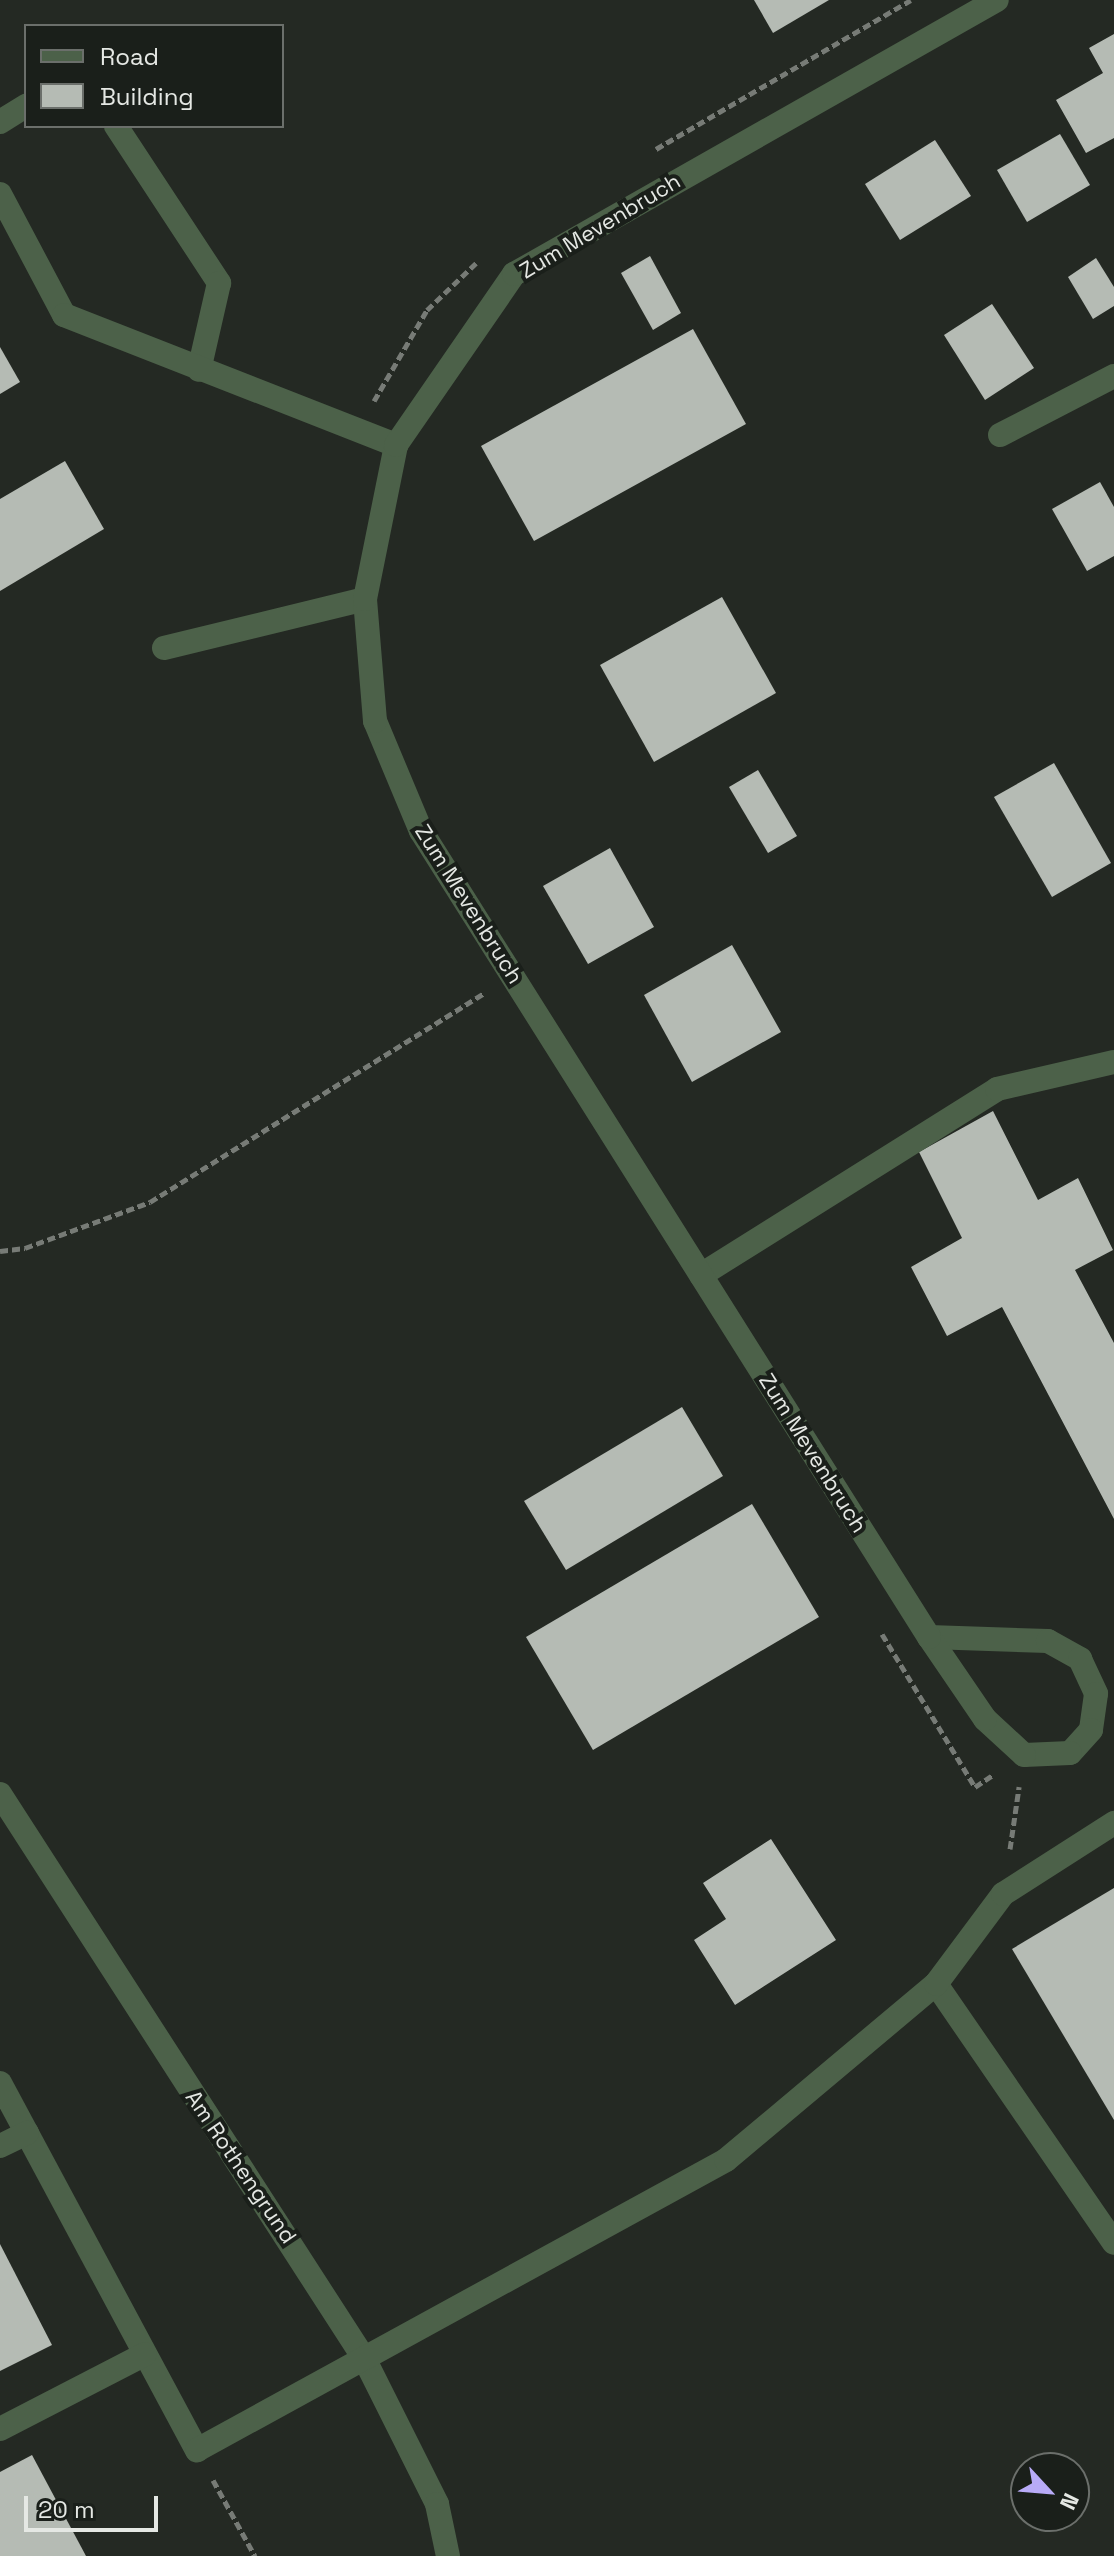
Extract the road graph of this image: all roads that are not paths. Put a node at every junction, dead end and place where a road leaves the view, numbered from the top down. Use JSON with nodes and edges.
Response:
{"nodes":[{"id":1,"x":997,"y":0,"type":"edge"},
{"id":2,"x":24,"y":107,"type":"edge"},
{"id":3,"x":0,"y":122,"type":"edge"},
{"id":4,"x":117,"y":128,"type":"edge"},
{"id":5,"x":0,"y":194,"type":"edge"},
{"id":6,"x":199,"y":370,"type":"junction"},
{"id":7,"x":1114,"y":376,"type":"edge"},
{"id":8,"x":1000,"y":435,"type":"dead end"},
{"id":9,"x":396,"y":445,"type":"junction"},
{"id":10,"x":365,"y":599,"type":"junction"},
{"id":11,"x":164,"y":648,"type":"dead end"},
{"id":12,"x":1114,"y":1062,"type":"edge"},
{"id":13,"x":701,"y":1275,"type":"junction"},
{"id":14,"x":929,"y":1637,"type":"junction"},
{"id":15,"x":1102,"y":1728,"type":"edge"},
{"id":16,"x":0,"y":1794,"type":"edge"},
{"id":17,"x":1114,"y":1823,"type":"edge"},
{"id":18,"x":936,"y":1984,"type":"junction"},
{"id":19,"x":0,"y":2083,"type":"edge"},
{"id":20,"x":27,"y":2133,"type":"junction"},
{"id":21,"x":0,"y":2146,"type":"edge"},
{"id":22,"x":1114,"y":2243,"type":"edge"},
{"id":23,"x":145,"y":2354,"type":"junction"},
{"id":24,"x":365,"y":2360,"type":"junction"},
{"id":25,"x":0,"y":2429,"type":"edge"},
{"id":26,"x":448,"y":2556,"type":"edge"}],
"edges":[{"from":1,"to":9,"type":"street","name":"Zum Mevenbruch"},
{"from":2,"to":3,"type":"street"},
{"from":4,"to":6,"type":"street"},
{"from":5,"to":6,"type":"street"},
{"from":6,"to":9,"type":"street"},
{"from":7,"to":8,"type":"street"},
{"from":9,"to":10,"type":"street","name":"Zum Mevenbruch"},
{"from":10,"to":11,"type":"street"},
{"from":10,"to":13,"type":"street","name":"Zum Mevenbruch"},
{"from":12,"to":13,"type":"street"},
{"from":13,"to":14,"type":"street","name":"Zum Mevenbruch"},
{"from":14,"to":15,"type":"street"},
{"from":14,"to":15,"type":"street","name":"Zum Mevenbruch"},
{"from":16,"to":24,"type":"street","name":"Am Rothengrund"},
{"from":17,"to":18,"type":"street"},
{"from":18,"to":22,"type":"street"},
{"from":18,"to":24,"type":"street"},
{"from":19,"to":20,"type":"street"},
{"from":20,"to":21,"type":"street"},
{"from":20,"to":23,"type":"street"},
{"from":23,"to":24,"type":"street"},
{"from":23,"to":25,"type":"street"},
{"from":24,"to":26,"type":"street","name":"Am Rothengrund"}]}
